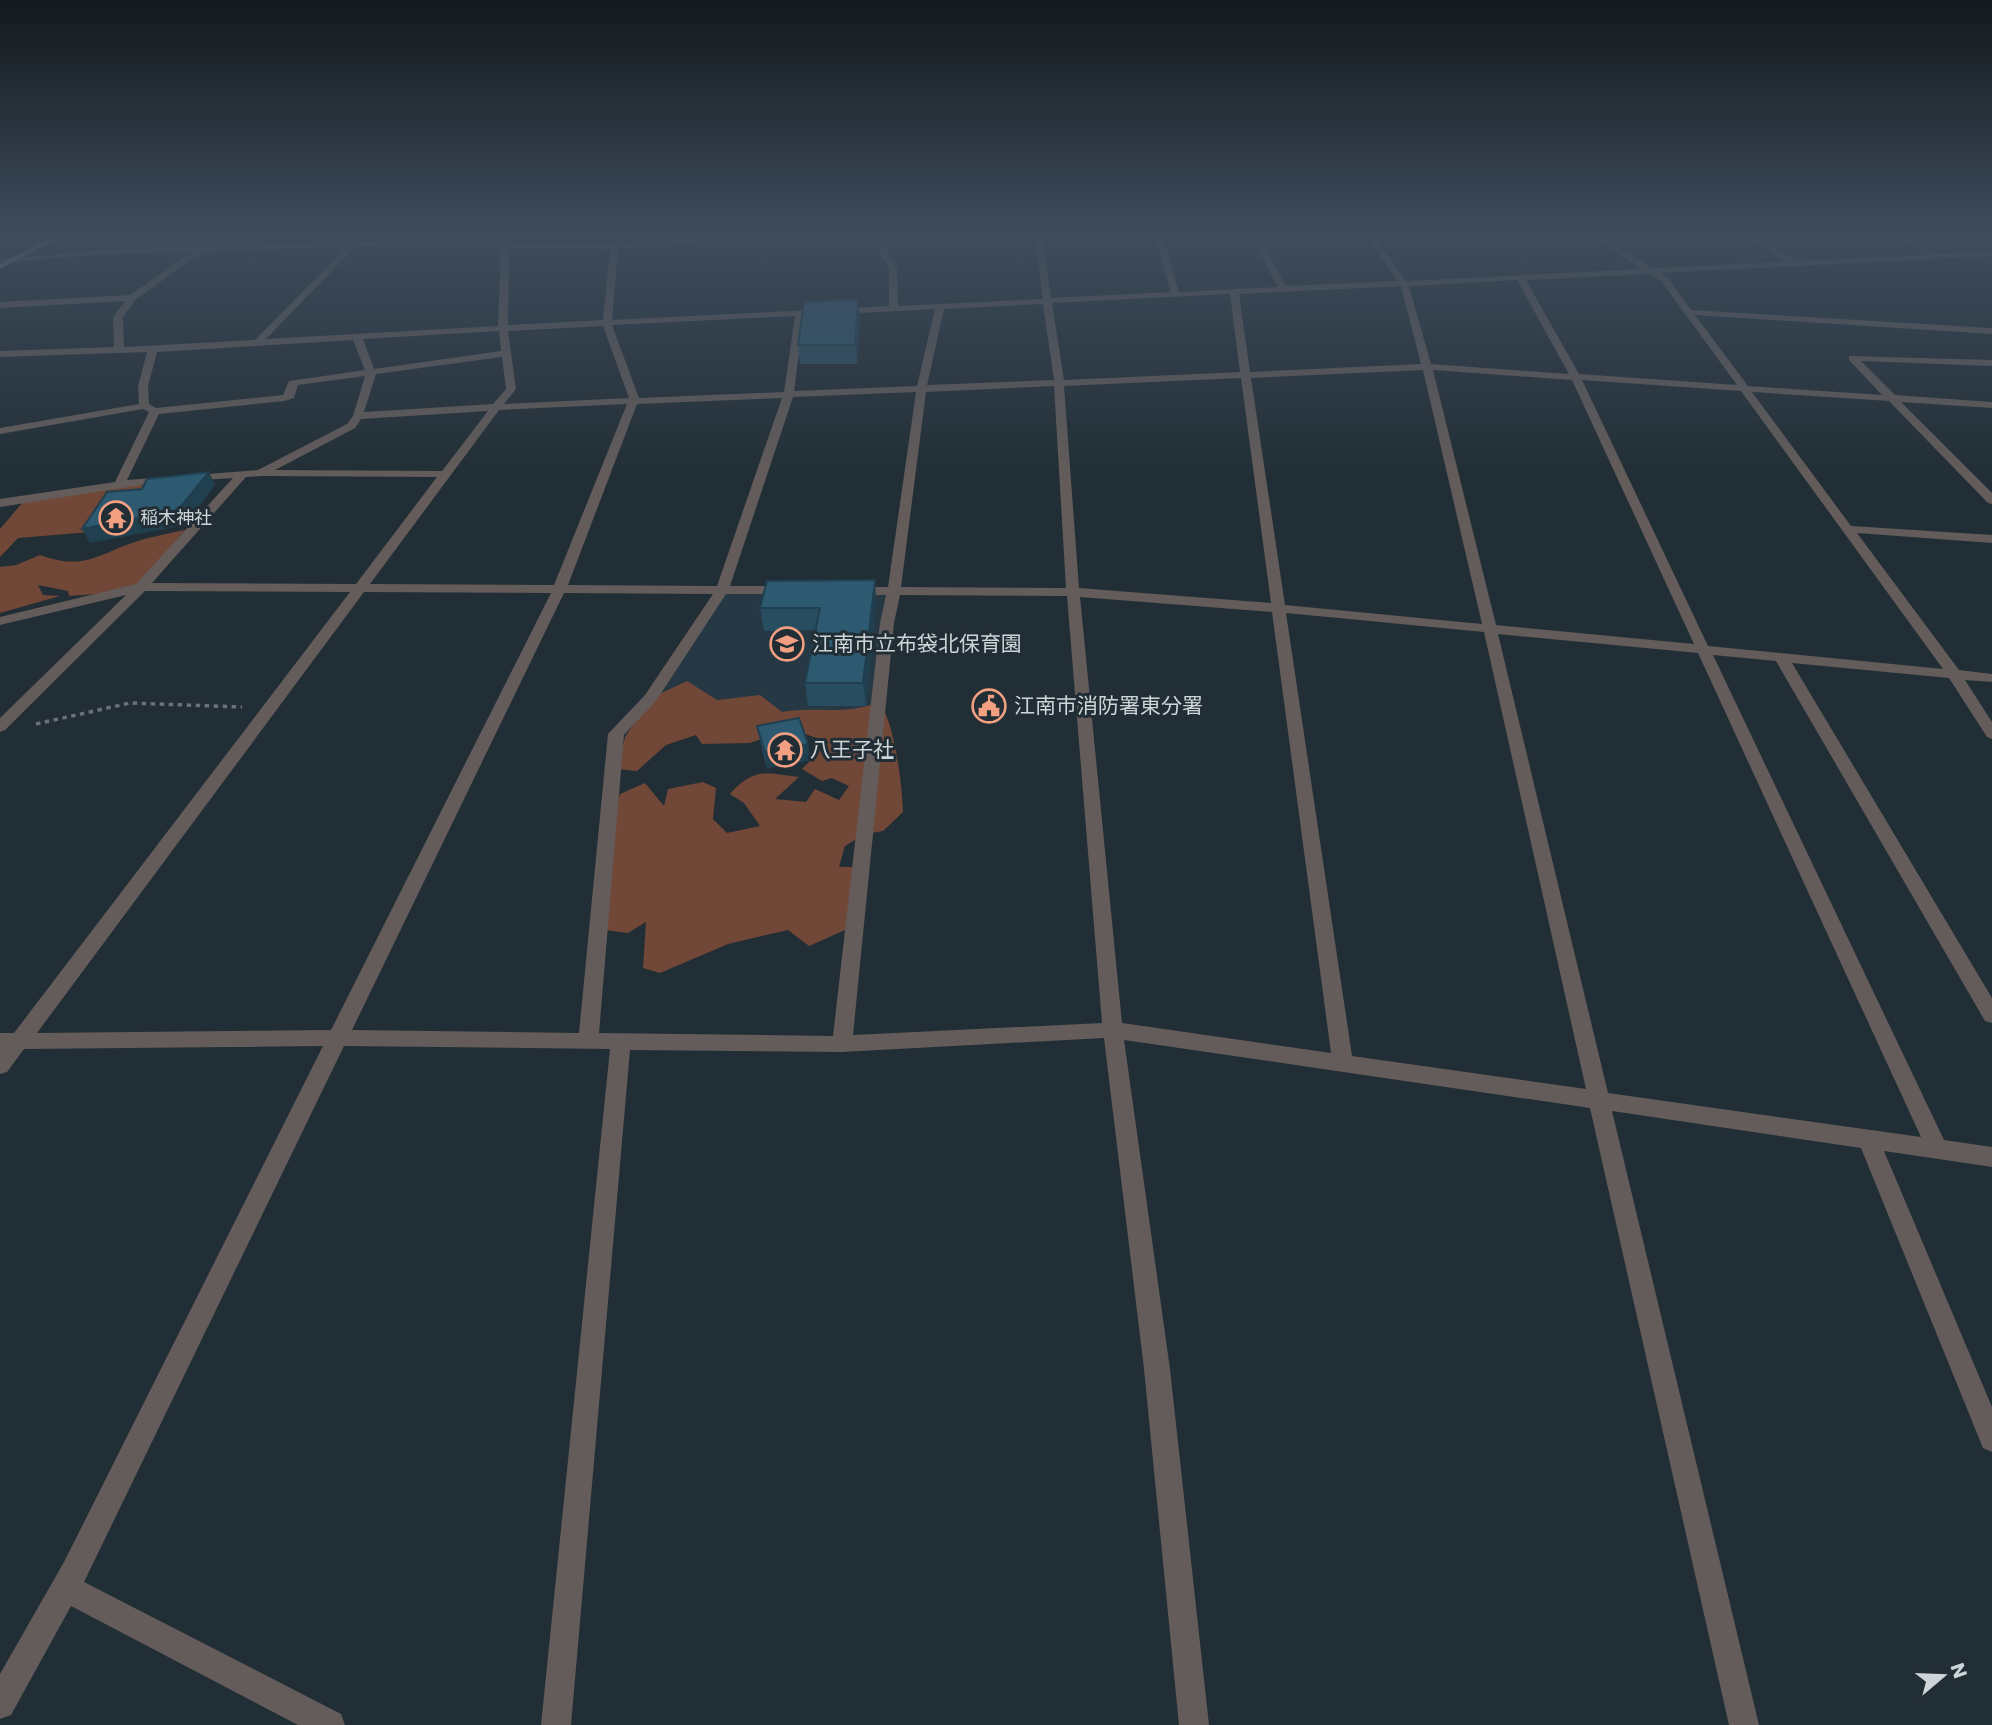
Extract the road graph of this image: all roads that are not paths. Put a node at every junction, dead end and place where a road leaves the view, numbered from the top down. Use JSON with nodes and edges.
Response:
{"nodes":[{"id":1,"x":118,"y":316,"type":"edge"},
{"id":2,"x":283,"y":316,"type":"edge"},
{"id":3,"x":503,"y":316,"type":"edge"},
{"id":4,"x":608,"y":316,"type":"edge"},
{"id":5,"x":752,"y":316,"type":"edge"},
{"id":6,"x":800,"y":316,"type":"edge"},
{"id":7,"x":938,"y":316,"type":"edge"},
{"id":8,"x":1050,"y":316,"type":"edge"},
{"id":9,"x":1237,"y":316,"type":"edge"},
{"id":10,"x":1413,"y":316,"type":"edge"},
{"id":11,"x":1542,"y":316,"type":"edge"},
{"id":12,"x":1691,"y":316,"type":"edge"},
{"id":13,"x":1760,"y":316,"type":"edge"},
{"id":14,"x":607,"y":324,"type":"junction"},
{"id":15,"x":503,"y":328,"type":"junction"},
{"id":16,"x":1992,"y":331,"type":"edge"},
{"id":17,"x":357,"y":337,"type":"junction"},
{"id":18,"x":258,"y":342,"type":"junction"},
{"id":19,"x":153,"y":349,"type":"junction"},
{"id":20,"x":119,"y":351,"type":"junction"},
{"id":21,"x":507,"y":353,"type":"junction"},
{"id":22,"x":0,"y":354,"type":"edge"},
{"id":23,"x":1992,"y":363,"type":"edge"},
{"id":24,"x":1426,"y":367,"type":"junction"},
{"id":25,"x":371,"y":373,"type":"junction"},
{"id":26,"x":1245,"y":374,"type":"junction"},
{"id":27,"x":1575,"y":376,"type":"junction"},
{"id":28,"x":1059,"y":383,"type":"junction"},
{"id":29,"x":922,"y":387,"type":"junction"},
{"id":30,"x":1744,"y":389,"type":"junction"},
{"id":31,"x":789,"y":393,"type":"junction"},
{"id":32,"x":634,"y":399,"type":"junction"},
{"id":33,"x":1895,"y":399,"type":"junction"},
{"id":34,"x":1992,"y":405,"type":"edge"},
{"id":35,"x":496,"y":407,"type":"junction"},
{"id":36,"x":149,"y":409,"type":"junction"},
{"id":37,"x":358,"y":416,"type":"junction"},
{"id":38,"x":0,"y":432,"type":"edge"},
{"id":39,"x":260,"y":473,"type":"junction"},
{"id":40,"x":243,"y":474,"type":"junction"},
{"id":41,"x":446,"y":474,"type":"junction"},
{"id":42,"x":120,"y":484,"type":"junction"},
{"id":43,"x":1992,"y":500,"type":"edge"},
{"id":44,"x":6,"y":503,"type":"edge"},
{"id":45,"x":0,"y":515,"type":"edge"},
{"id":46,"x":1847,"y":529,"type":"junction"},
{"id":47,"x":1992,"y":539,"type":"edge"},
{"id":48,"x":141,"y":587,"type":"junction"},
{"id":49,"x":358,"y":587,"type":"junction"},
{"id":50,"x":559,"y":590,"type":"junction"},
{"id":51,"x":722,"y":590,"type":"junction"},
{"id":52,"x":802,"y":590,"type":"edge"},
{"id":53,"x":841,"y":590,"type":"edge"},
{"id":54,"x":894,"y":591,"type":"junction"},
{"id":55,"x":1073,"y":592,"type":"junction"},
{"id":56,"x":1279,"y":608,"type":"junction"},
{"id":57,"x":0,"y":621,"type":"edge"},
{"id":58,"x":1490,"y":629,"type":"junction"},
{"id":59,"x":1704,"y":649,"type":"junction"},
{"id":60,"x":1782,"y":657,"type":"junction"},
{"id":61,"x":1954,"y":674,"type":"junction"},
{"id":62,"x":1992,"y":678,"type":"edge"},
{"id":63,"x":0,"y":727,"type":"edge"},
{"id":64,"x":1992,"y":734,"type":"edge"},
{"id":65,"x":1992,"y":1015,"type":"edge"},
{"id":66,"x":1113,"y":1030,"type":"junction"},
{"id":67,"x":337,"y":1038,"type":"junction"},
{"id":68,"x":621,"y":1040,"type":"junction"},
{"id":69,"x":9,"y":1041,"type":"edge"},
{"id":70,"x":588,"y":1041,"type":"junction"},
{"id":71,"x":842,"y":1044,"type":"junction"},
{"id":72,"x":1343,"y":1064,"type":"junction"},
{"id":73,"x":0,"y":1066,"type":"edge"},
{"id":74,"x":1600,"y":1102,"type":"junction"},
{"id":75,"x":1870,"y":1140,"type":"junction"},
{"id":76,"x":1937,"y":1149,"type":"junction"},
{"id":77,"x":1992,"y":1157,"type":"edge"},
{"id":78,"x":1992,"y":1439,"type":"edge"},
{"id":79,"x":65,"y":1587,"type":"junction"},
{"id":80,"x":0,"y":1704,"type":"edge"},
{"id":81,"x":330,"y":1725,"type":"edge"},
{"id":82,"x":556,"y":1725,"type":"edge"},
{"id":83,"x":1194,"y":1725,"type":"edge"},
{"id":84,"x":1744,"y":1725,"type":"edge"}],
"edges":[{"from":1,"to":20,"type":"street"},
{"from":2,"to":18,"type":"street"},
{"from":3,"to":15,"type":"street"},
{"from":4,"to":14,"type":"street"},
{"from":5,"to":14,"type":"street"},
{"from":6,"to":31,"type":"street"},
{"from":7,"to":29,"type":"street"},
{"from":8,"to":28,"type":"street"},
{"from":9,"to":26,"type":"street"},
{"from":10,"to":24,"type":"street"},
{"from":11,"to":27,"type":"street"},
{"from":12,"to":30,"type":"street"},
{"from":13,"to":16,"type":"street"},
{"from":14,"to":15,"type":"street"},
{"from":14,"to":32,"type":"street"},
{"from":15,"to":17,"type":"street"},
{"from":15,"to":21,"type":"street"},
{"from":17,"to":18,"type":"street"},
{"from":17,"to":25,"type":"street"},
{"from":18,"to":19,"type":"street"},
{"from":19,"to":20,"type":"street"},
{"from":19,"to":36,"type":"street"},
{"from":20,"to":22,"type":"street"},
{"from":21,"to":25,"type":"street"},
{"from":21,"to":35,"type":"street"},
{"from":23,"to":33,"type":"street"},
{"from":24,"to":26,"type":"street"},
{"from":24,"to":27,"type":"street"},
{"from":24,"to":58,"type":"street"},
{"from":25,"to":36,"type":"street"},
{"from":25,"to":37,"type":"street"},
{"from":26,"to":28,"type":"street"},
{"from":26,"to":56,"type":"street"},
{"from":27,"to":30,"type":"street"},
{"from":27,"to":59,"type":"street"},
{"from":28,"to":29,"type":"street"},
{"from":28,"to":55,"type":"street"},
{"from":29,"to":31,"type":"street"},
{"from":29,"to":54,"type":"street"},
{"from":30,"to":33,"type":"street"},
{"from":30,"to":46,"type":"street"},
{"from":31,"to":32,"type":"street"},
{"from":31,"to":51,"type":"street"},
{"from":32,"to":35,"type":"street"},
{"from":32,"to":50,"type":"street"},
{"from":33,"to":34,"type":"street"},
{"from":33,"to":43,"type":"street"},
{"from":35,"to":37,"type":"street"},
{"from":35,"to":41,"type":"street"},
{"from":36,"to":38,"type":"street"},
{"from":36,"to":42,"type":"street"},
{"from":37,"to":39,"type":"street"},
{"from":39,"to":40,"type":"street"},
{"from":39,"to":41,"type":"street"},
{"from":40,"to":42,"type":"street"},
{"from":40,"to":48,"type":"street"},
{"from":41,"to":49,"type":"street"},
{"from":42,"to":44,"type":"street"},
{"from":44,"to":45,"type":"street"},
{"from":46,"to":47,"type":"street"},
{"from":46,"to":61,"type":"street"},
{"from":48,"to":49,"type":"street"},
{"from":48,"to":57,"type":"street"},
{"from":48,"to":63,"type":"street"},
{"from":49,"to":50,"type":"street"},
{"from":49,"to":69,"type":"street"},
{"from":50,"to":51,"type":"street"},
{"from":50,"to":67,"type":"street"},
{"from":51,"to":52,"type":"street"},
{"from":51,"to":70,"type":"street"},
{"from":53,"to":54,"type":"street"},
{"from":54,"to":55,"type":"street"},
{"from":54,"to":71,"type":"street"},
{"from":55,"to":56,"type":"street"},
{"from":55,"to":66,"type":"street"},
{"from":56,"to":58,"type":"street"},
{"from":56,"to":72,"type":"street"},
{"from":58,"to":59,"type":"street"},
{"from":58,"to":74,"type":"street"},
{"from":59,"to":60,"type":"street"},
{"from":59,"to":76,"type":"street"},
{"from":60,"to":61,"type":"street"},
{"from":60,"to":65,"type":"street"},
{"from":61,"to":62,"type":"street"},
{"from":61,"to":64,"type":"street"},
{"from":66,"to":71,"type":"street"},
{"from":66,"to":72,"type":"street"},
{"from":66,"to":83,"type":"street"},
{"from":67,"to":69,"type":"street"},
{"from":67,"to":70,"type":"street"},
{"from":67,"to":79,"type":"street"},
{"from":68,"to":70,"type":"street"},
{"from":68,"to":71,"type":"street"},
{"from":68,"to":82,"type":"street"},
{"from":69,"to":73,"type":"street"},
{"from":72,"to":74,"type":"street"},
{"from":74,"to":75,"type":"street"},
{"from":74,"to":84,"type":"street"},
{"from":75,"to":76,"type":"street"},
{"from":75,"to":78,"type":"street"},
{"from":76,"to":77,"type":"street"},
{"from":79,"to":80,"type":"street"},
{"from":79,"to":81,"type":"street"}]}
